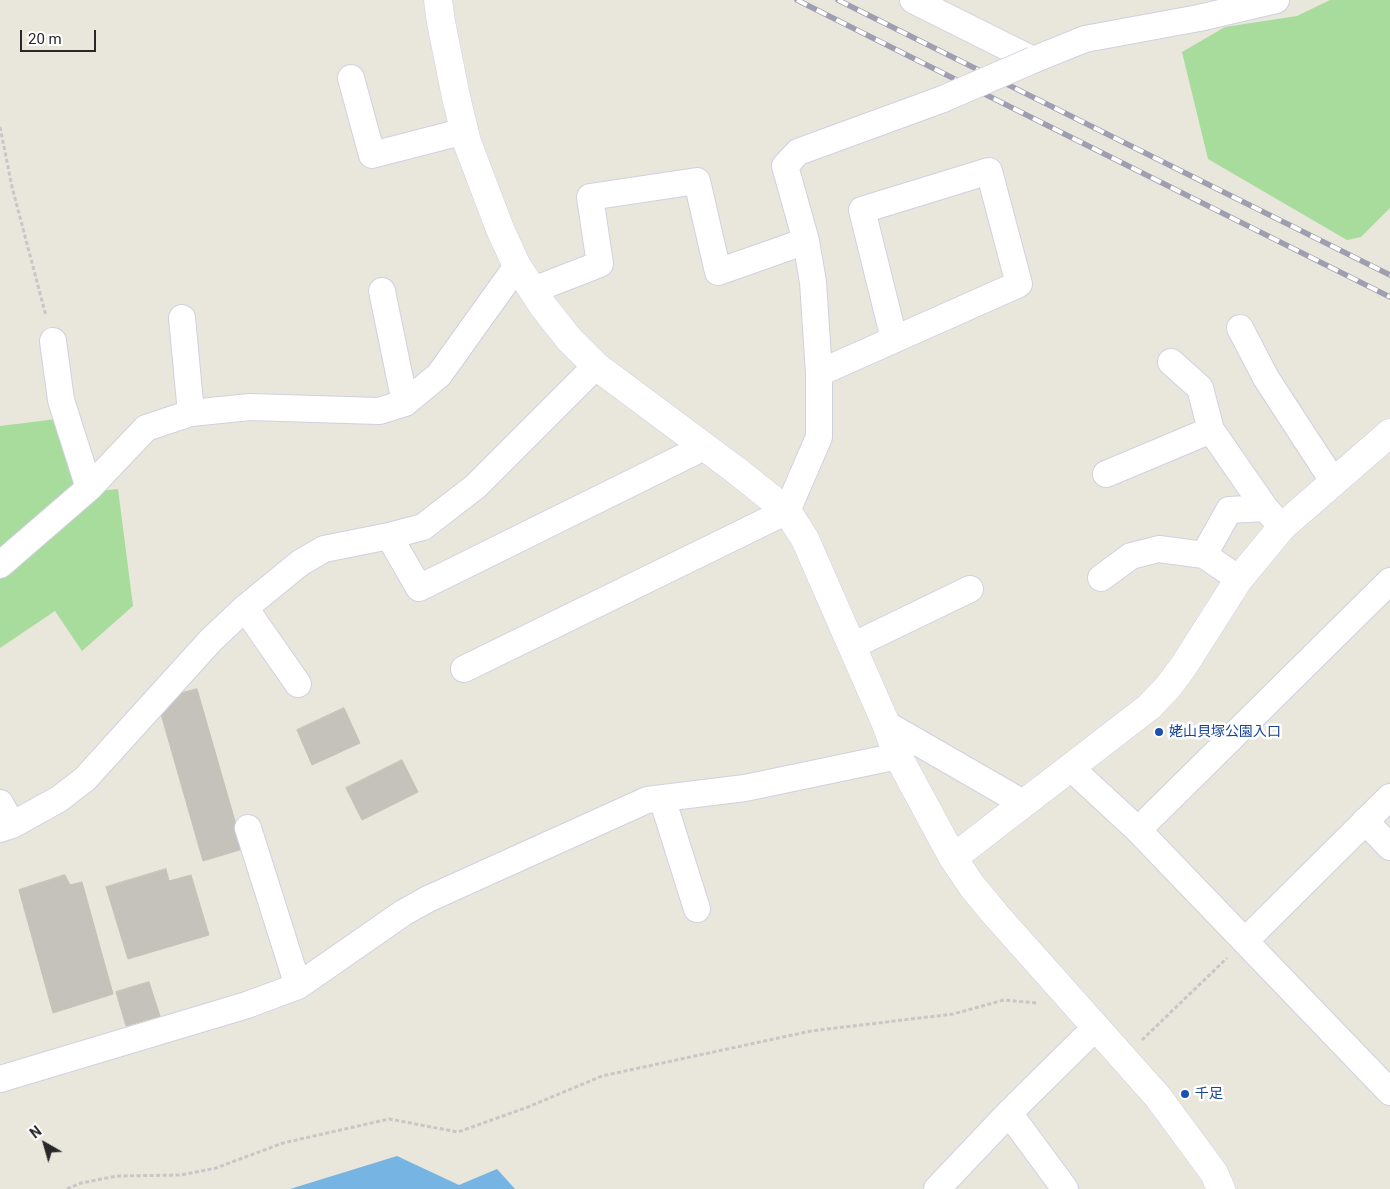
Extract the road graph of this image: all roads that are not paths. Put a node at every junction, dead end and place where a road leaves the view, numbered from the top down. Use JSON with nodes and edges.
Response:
{"nodes":[{"id":1,"x":438,"y":0,"type":"edge"},
{"id":2,"x":913,"y":0,"type":"edge"},
{"id":3,"x":1276,"y":0,"type":"edge"},
{"id":4,"x":1034,"y":60,"type":"junction"},
{"id":5,"x":351,"y":78,"type":"dead end"},
{"id":6,"x":465,"y":131,"type":"junction"},
{"id":7,"x":806,"y":240,"type":"junction"},
{"id":8,"x":517,"y":266,"type":"junction"},
{"id":9,"x":533,"y":290,"type":"junction"},
{"id":10,"x":382,"y":291,"type":"dead end"},
{"id":11,"x":182,"y":318,"type":"dead end"},
{"id":12,"x":1240,"y":328,"type":"dead end"},
{"id":13,"x":894,"y":339,"type":"junction"},
{"id":14,"x":53,"y":341,"type":"road end"},
{"id":15,"x":1171,"y":362,"type":"dead end"},
{"id":16,"x":596,"y":366,"type":"junction"},
{"id":17,"x":819,"y":373,"type":"junction"},
{"id":18,"x":405,"y":403,"type":"junction"},
{"id":19,"x":192,"y":413,"type":"junction"},
{"id":20,"x":1211,"y":430,"type":"junction"},
{"id":21,"x":1390,"y":433,"type":"edge"},
{"id":22,"x":704,"y":447,"type":"junction"},
{"id":23,"x":1106,"y":474,"type":"dead end"},
{"id":24,"x":1333,"y":481,"type":"junction"},
{"id":25,"x":88,"y":488,"type":"junction"},
{"id":26,"x":787,"y":511,"type":"junction"},
{"id":27,"x":1274,"y":517,"type":"junction"},
{"id":28,"x":389,"y":536,"type":"junction"},
{"id":29,"x":1204,"y":555,"type":"junction"},
{"id":30,"x":0,"y":565,"type":"edge"},
{"id":31,"x":1101,"y":578,"type":"dead end"},
{"id":32,"x":1239,"y":579,"type":"junction"},
{"id":33,"x":1390,"y":581,"type":"edge"},
{"id":34,"x":970,"y":589,"type":"dead end"},
{"id":35,"x":245,"y":608,"type":"junction"},
{"id":36,"x":852,"y":646,"type":"junction"},
{"id":37,"x":464,"y":669,"type":"dead end"},
{"id":38,"x":298,"y":684,"type":"dead end"},
{"id":39,"x":886,"y":724,"type":"junction"},
{"id":40,"x":898,"y":756,"type":"junction"},
{"id":41,"x":1070,"y":767,"type":"junction"},
{"id":42,"x":1390,"y":797,"type":"edge"},
{"id":43,"x":662,"y":798,"type":"junction"},
{"id":44,"x":1023,"y":803,"type":"junction"},
{"id":45,"x":4,"y":819,"type":"edge"},
{"id":46,"x":1365,"y":821,"type":"junction"},
{"id":47,"x":248,"y":828,"type":"dead end"},
{"id":48,"x":1138,"y":830,"type":"junction"},
{"id":49,"x":1390,"y":847,"type":"edge"},
{"id":50,"x":953,"y":858,"type":"junction"},
{"id":51,"x":698,"y":909,"type":"dead end"},
{"id":52,"x":1245,"y":941,"type":"junction"},
{"id":53,"x":298,"y":986,"type":"junction"},
{"id":54,"x":1096,"y":1026,"type":"junction"},
{"id":55,"x":0,"y":1079,"type":"edge"},
{"id":56,"x":1390,"y":1092,"type":"edge"},
{"id":57,"x":1009,"y":1114,"type":"junction"},
{"id":58,"x":937,"y":1189,"type":"edge"},
{"id":59,"x":1066,"y":1189,"type":"edge"},
{"id":60,"x":1221,"y":1189,"type":"edge"}],
"edges":[{"from":1,"to":6,"type":"street"},
{"from":2,"to":4,"type":"street"},
{"from":3,"to":4,"type":"street"},
{"from":4,"to":7,"type":"street","bridge":true},
{"from":5,"to":6,"type":"street"},
{"from":6,"to":8,"type":"street"},
{"from":7,"to":9,"type":"street"},
{"from":7,"to":17,"type":"street"},
{"from":8,"to":9,"type":"street"},
{"from":8,"to":18,"type":"street"},
{"from":9,"to":16,"type":"street"},
{"from":10,"to":18,"type":"street"},
{"from":11,"to":19,"type":"street"},
{"from":12,"to":24,"type":"street"},
{"from":13,"to":13,"type":"street"},
{"from":13,"to":17,"type":"street"},
{"from":14,"to":25,"type":"street"},
{"from":15,"to":20,"type":"street"},
{"from":16,"to":22,"type":"street"},
{"from":16,"to":28,"type":"street"},
{"from":17,"to":26,"type":"street"},
{"from":18,"to":19,"type":"street"},
{"from":19,"to":25,"type":"street"},
{"from":20,"to":23,"type":"street"},
{"from":20,"to":27,"type":"street"},
{"from":21,"to":24,"type":"street"},
{"from":22,"to":26,"type":"street"},
{"from":22,"to":28,"type":"street"},
{"from":24,"to":27,"type":"street"},
{"from":25,"to":30,"type":"street"},
{"from":26,"to":36,"type":"street"},
{"from":26,"to":37,"type":"street"},
{"from":27,"to":29,"type":"street"},
{"from":27,"to":32,"type":"street"},
{"from":28,"to":35,"type":"street"},
{"from":29,"to":31,"type":"street"},
{"from":29,"to":32,"type":"street"},
{"from":32,"to":41,"type":"street"},
{"from":33,"to":48,"type":"street"},
{"from":34,"to":36,"type":"street"},
{"from":35,"to":38,"type":"street"},
{"from":35,"to":45,"type":"street"},
{"from":36,"to":39,"type":"street"},
{"from":39,"to":40,"type":"street"},
{"from":39,"to":44,"type":"street"},
{"from":40,"to":43,"type":"street"},
{"from":40,"to":50,"type":"street"},
{"from":41,"to":44,"type":"street"},
{"from":41,"to":48,"type":"street"},
{"from":42,"to":46,"type":"street"},
{"from":43,"to":51,"type":"street"},
{"from":43,"to":53,"type":"street"},
{"from":44,"to":50,"type":"street"},
{"from":46,"to":49,"type":"street"},
{"from":46,"to":52,"type":"street"},
{"from":47,"to":53,"type":"street"},
{"from":48,"to":52,"type":"street"},
{"from":50,"to":54,"type":"street"},
{"from":52,"to":56,"type":"street"},
{"from":53,"to":55,"type":"street"},
{"from":54,"to":57,"type":"street"},
{"from":54,"to":60,"type":"street"},
{"from":57,"to":58,"type":"street"},
{"from":57,"to":59,"type":"street"}]}
